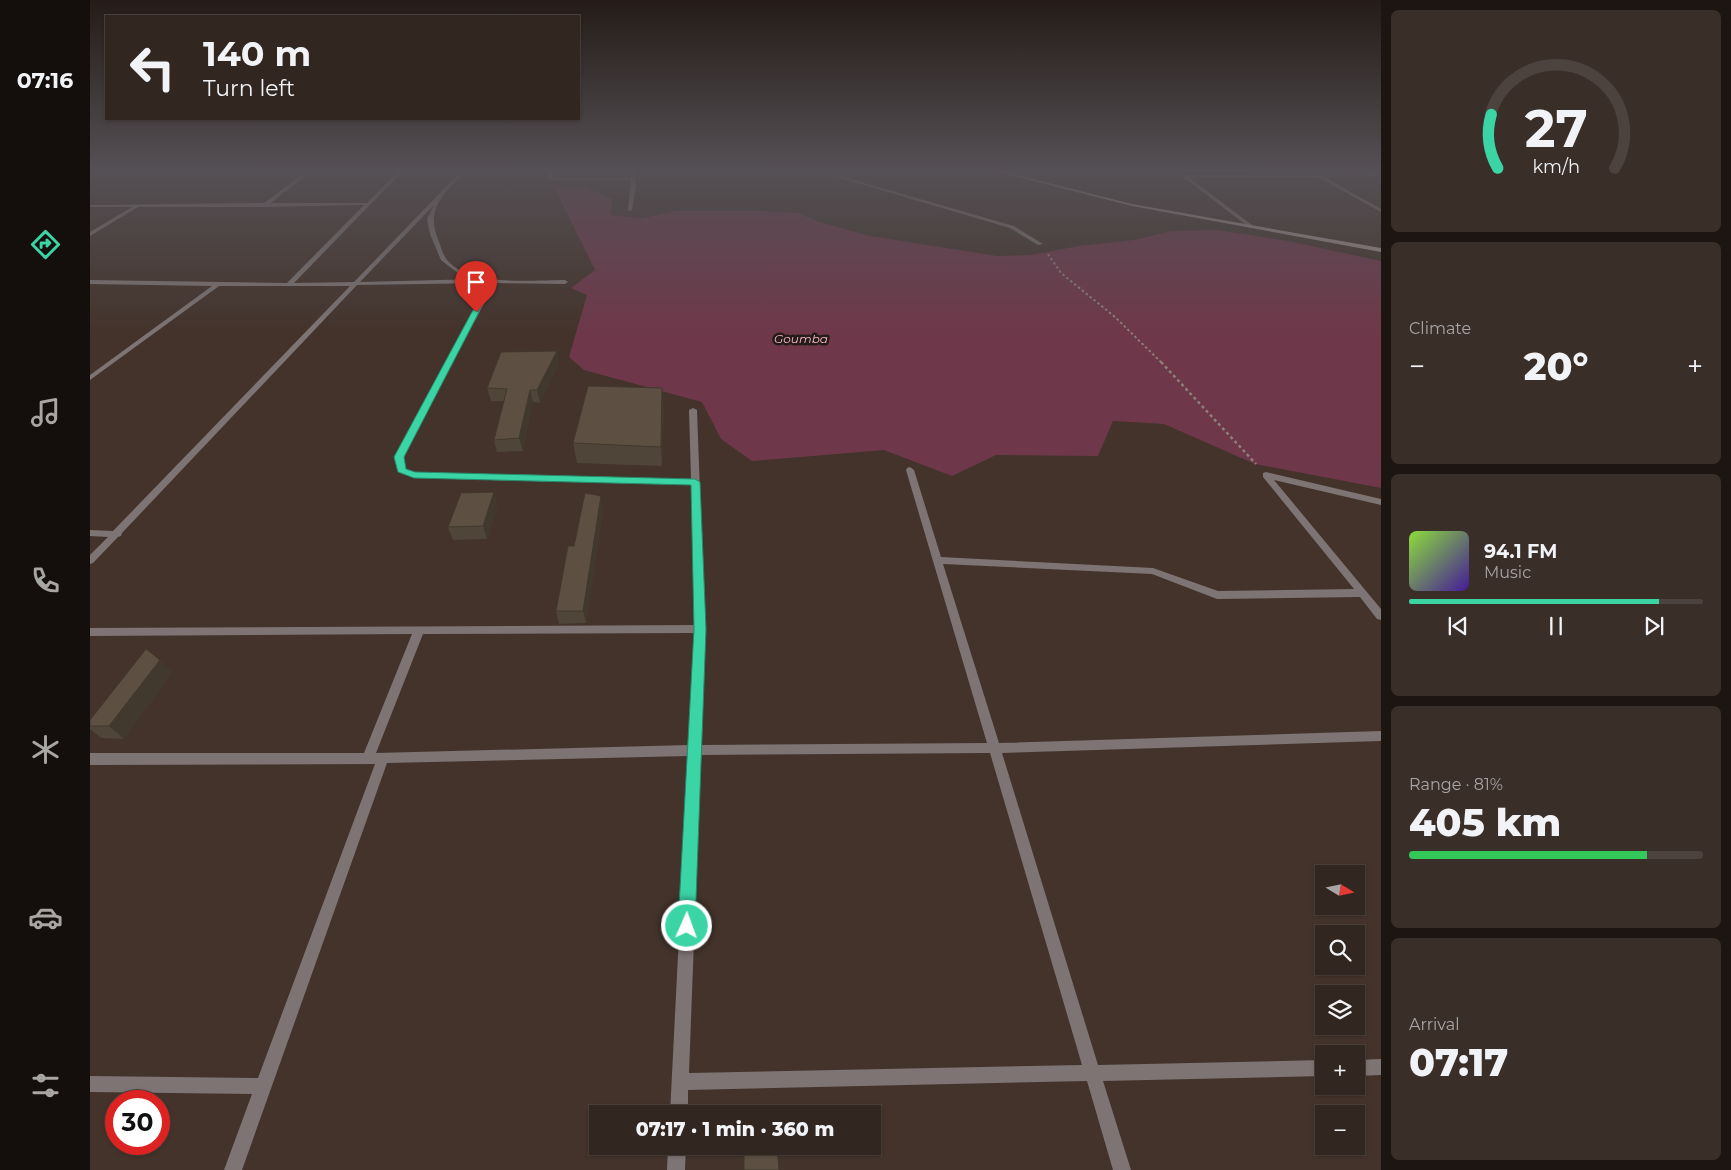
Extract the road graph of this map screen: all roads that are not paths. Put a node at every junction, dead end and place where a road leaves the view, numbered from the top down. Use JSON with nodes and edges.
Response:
{"nodes":[{"id":1,"x":106,"y":225,"type":"edge"},
{"id":2,"x":348,"y":225,"type":"edge"},
{"id":3,"x":412,"y":225,"type":"edge"},
{"id":4,"x":431,"y":225,"type":"edge"},
{"id":5,"x":1004,"y":225,"type":"edge"},
{"id":6,"x":1242,"y":225,"type":"edge"},
{"id":7,"x":1250,"y":226,"type":"joint"},
{"id":8,"x":90,"y":234,"type":"edge"},
{"id":9,"x":1040,"y":244,"type":"road end"},
{"id":10,"x":1381,"y":250,"type":"edge"},
{"id":11,"x":493,"y":280,"type":"junction"},
{"id":12,"x":90,"y":282,"type":"edge"},
{"id":13,"x":565,"y":282,"type":"dead end"},
{"id":14,"x":218,"y":284,"type":"junction"},
{"id":15,"x":357,"y":284,"type":"junction"},
{"id":16,"x":289,"y":285,"type":"junction"},
{"id":17,"x":90,"y":378,"type":"edge"},
{"id":18,"x":693,"y":410,"type":"dead end"},
{"id":19,"x":910,"y":470,"type":"dead end"},
{"id":20,"x":695,"y":482,"type":"junction"},
{"id":21,"x":1381,"y":502,"type":"edge"},
{"id":22,"x":90,"y":533,"type":"edge"},
{"id":23,"x":118,"y":534,"type":"junction"},
{"id":24,"x":938,"y":560,"type":"junction"},
{"id":25,"x":90,"y":561,"type":"edge"},
{"id":26,"x":1360,"y":593,"type":"junction"},
{"id":27,"x":1381,"y":616,"type":"edge"},
{"id":28,"x":700,"y":629,"type":"junction"},
{"id":29,"x":419,"y":631,"type":"junction"},
{"id":30,"x":90,"y":632,"type":"edge"},
{"id":31,"x":1381,"y":736,"type":"edge"},
{"id":32,"x":995,"y":748,"type":"junction"},
{"id":33,"x":694,"y":750,"type":"junction"},
{"id":34,"x":376,"y":758,"type":"junction"},
{"id":35,"x":90,"y":759,"type":"edge"},
{"id":36,"x":1381,"y":1067,"type":"edge"},
{"id":37,"x":1315,"y":1068,"type":"edge"},
{"id":38,"x":1365,"y":1068,"type":"edge"},
{"id":39,"x":1093,"y":1072,"type":"junction"},
{"id":40,"x":680,"y":1082,"type":"junction"},
{"id":41,"x":90,"y":1084,"type":"edge"},
{"id":42,"x":264,"y":1086,"type":"junction"},
{"id":43,"x":679,"y":1105,"type":"edge"},
{"id":44,"x":677,"y":1155,"type":"edge"},
{"id":45,"x":233,"y":1170,"type":"edge"},
{"id":46,"x":676,"y":1170,"type":"edge"},
{"id":47,"x":1122,"y":1170,"type":"edge"}],
"edges":[{"from":1,"to":8,"type":"street"},
{"from":2,"to":16,"type":"street"},
{"from":3,"to":15,"type":"street"},
{"from":4,"to":11,"type":"street"},
{"from":5,"to":9,"type":"street"},
{"from":6,"to":7,"type":"main road"},
{"from":7,"to":10,"type":"main road"},
{"from":11,"to":13,"type":"street"},
{"from":11,"to":15,"type":"street"},
{"from":11,"to":20,"type":"street"},
{"from":12,"to":14,"type":"street"},
{"from":14,"to":16,"type":"street"},
{"from":14,"to":17,"type":"street"},
{"from":15,"to":16,"type":"street"},
{"from":15,"to":23,"type":"street"},
{"from":18,"to":20,"type":"street"},
{"from":19,"to":24,"type":"street"},
{"from":20,"to":28,"type":"street"},
{"from":21,"to":26,"type":"street"},
{"from":22,"to":23,"type":"street"},
{"from":23,"to":25,"type":"street"},
{"from":24,"to":26,"type":"street"},
{"from":24,"to":32,"type":"street"},
{"from":26,"to":27,"type":"street"},
{"from":28,"to":29,"type":"street"},
{"from":28,"to":33,"type":"street"},
{"from":29,"to":30,"type":"street"},
{"from":29,"to":34,"type":"street"},
{"from":31,"to":32,"type":"street"},
{"from":32,"to":33,"type":"street"},
{"from":32,"to":39,"type":"street"},
{"from":33,"to":34,"type":"street"},
{"from":33,"to":40,"type":"street"},
{"from":34,"to":35,"type":"street"},
{"from":34,"to":42,"type":"street"},
{"from":36,"to":38,"type":"street"},
{"from":37,"to":39,"type":"street"},
{"from":39,"to":40,"type":"street"},
{"from":39,"to":47,"type":"street"},
{"from":40,"to":43,"type":"street"},
{"from":41,"to":42,"type":"street"},
{"from":42,"to":45,"type":"street"},
{"from":44,"to":46,"type":"street"}]}
